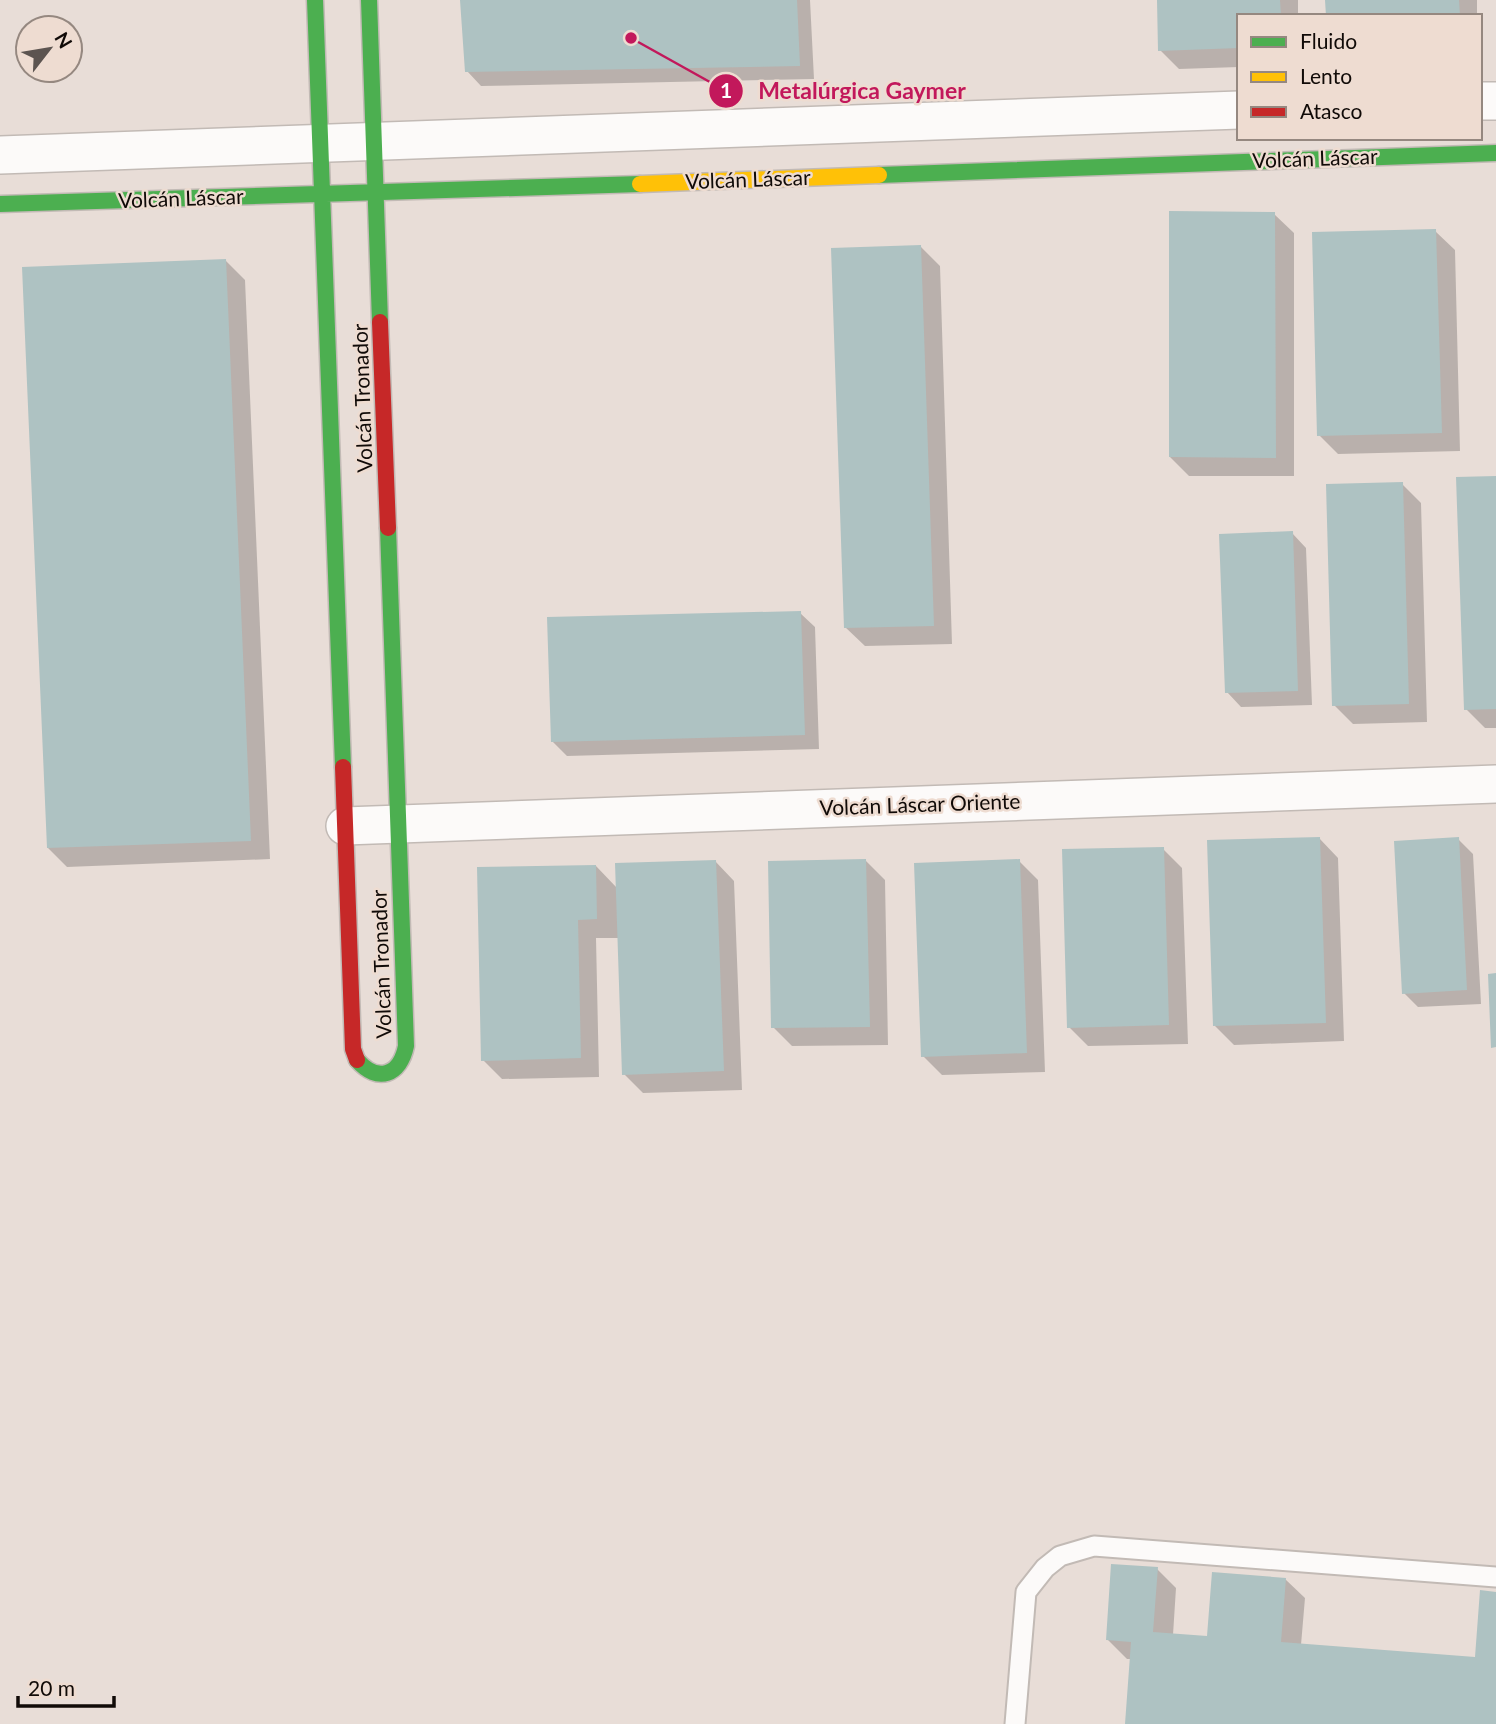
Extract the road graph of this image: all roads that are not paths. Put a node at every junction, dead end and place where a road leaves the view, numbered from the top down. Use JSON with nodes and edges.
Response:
{"nodes":[{"id":1,"x":315,"y":0,"type":"edge"},
{"id":2,"x":369,"y":0,"type":"edge"},
{"id":3,"x":1237,"y":110,"type":"edge"},
{"id":4,"x":375,"y":141,"type":"junction"},
{"id":5,"x":320,"y":144,"type":"junction"},
{"id":6,"x":1496,"y":153,"type":"edge"},
{"id":7,"x":0,"y":155,"type":"edge"},
{"id":8,"x":376,"y":193,"type":"junction"},
{"id":9,"x":322,"y":194,"type":"junction"},
{"id":10,"x":0,"y":204,"type":"edge"},
{"id":11,"x":1496,"y":784,"type":"edge"},
{"id":12,"x":399,"y":824,"type":"junction"},
{"id":13,"x":345,"y":826,"type":"junction"},
{"id":14,"x":1496,"y":1577,"type":"edge"},
{"id":15,"x":1015,"y":1724,"type":"edge"}],
"edges":[{"from":1,"to":5,"type":"street","name":"Volcán Tronador"},
{"from":2,"to":4,"type":"street","name":"Volcán Tronador"},
{"from":3,"to":4,"type":"street"},
{"from":4,"to":5,"type":"street"},
{"from":4,"to":8,"type":"street","name":"Volcán Tronador"},
{"from":5,"to":7,"type":"street"},
{"from":5,"to":9,"type":"street","name":"Volcán Tronador"},
{"from":6,"to":8,"type":"street","name":"Volcán Láscar"},
{"from":8,"to":9,"type":"street","name":"Volcán Láscar"},
{"from":8,"to":12,"type":"street","name":"Volcán Tronador"},
{"from":9,"to":10,"type":"street","name":"Volcán Láscar"},
{"from":9,"to":13,"type":"street","name":"Volcán Tronador"},
{"from":11,"to":12,"type":"street","name":"Volcán Láscar Oriente"},
{"from":12,"to":13,"type":"street","name":"Volcán Láscar Oriente"},
{"from":12,"to":13,"type":"street","name":"Volcán Tronador"},
{"from":14,"to":15,"type":"lane"}]}
